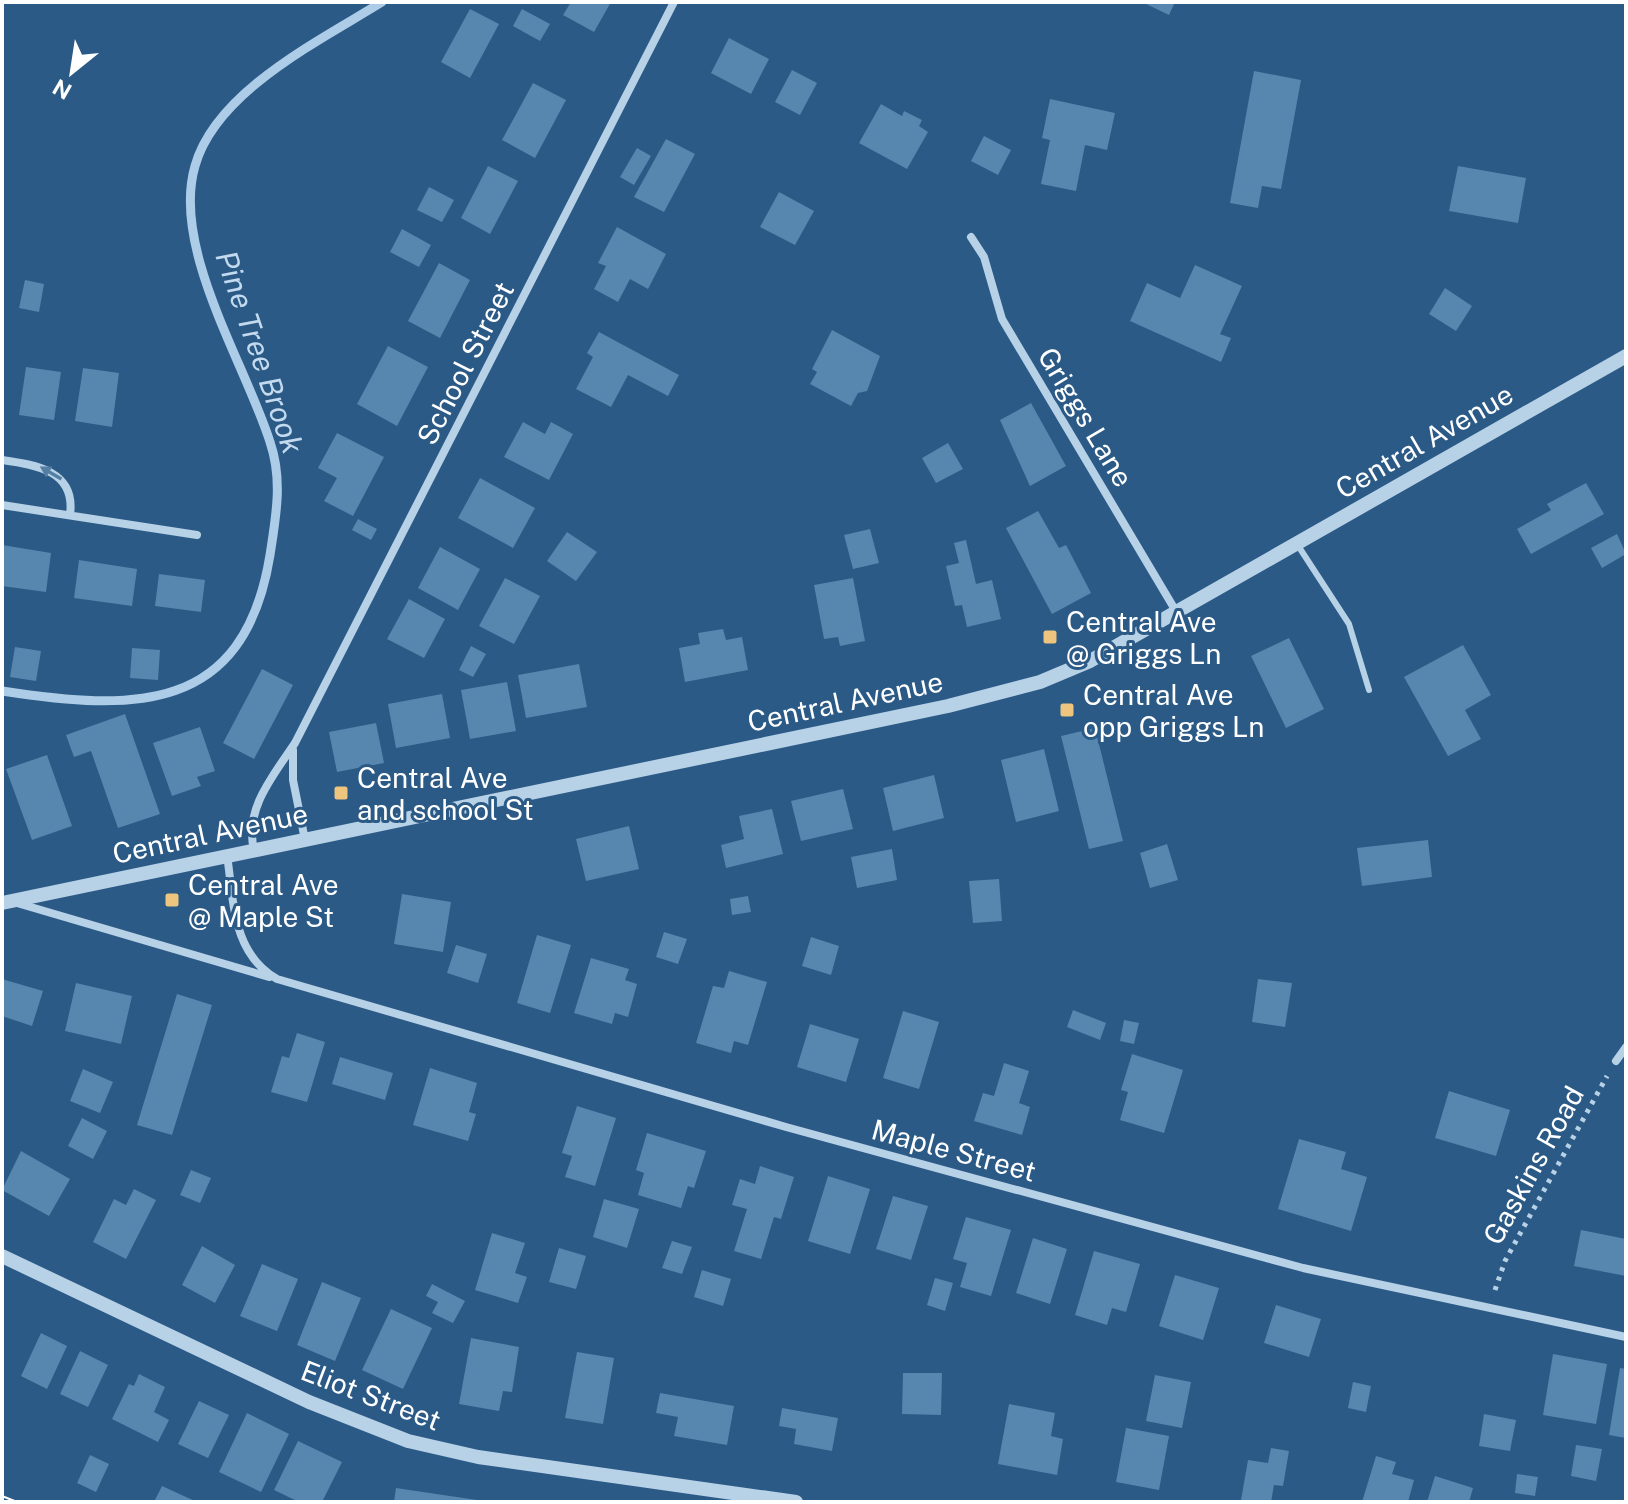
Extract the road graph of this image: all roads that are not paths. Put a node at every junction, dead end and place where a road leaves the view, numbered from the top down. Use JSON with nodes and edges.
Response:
{"nodes":[{"id":1,"x":674,"y":2,"type":"edge"},
{"id":2,"x":971,"y":237,"type":"dead end"},
{"id":3,"x":1626,"y":356,"type":"edge"},
{"id":4,"x":2,"y":460,"type":"edge"},
{"id":5,"x":2,"y":505,"type":"edge"},
{"id":6,"x":70,"y":515,"type":"junction"},
{"id":7,"x":197,"y":535,"type":"dead end"},
{"id":8,"x":1297,"y":544,"type":"junction"},
{"id":9,"x":1178,"y":613,"type":"junction"},
{"id":10,"x":1369,"y":690,"type":"dead end"},
{"id":11,"x":295,"y":743,"type":"junction"},
{"id":12,"x":305,"y":840,"type":"junction"},
{"id":13,"x":254,"y":850,"type":"junction"},
{"id":14,"x":227,"y":855,"type":"junction"},
{"id":15,"x":6,"y":902,"type":"edge"},
{"id":16,"x":277,"y":979,"type":"junction"},
{"id":17,"x":1626,"y":1047,"type":"edge"},
{"id":18,"x":1616,"y":1061,"type":"road end"},
{"id":19,"x":2,"y":1256,"type":"edge"},
{"id":20,"x":1626,"y":1337,"type":"edge"},
{"id":21,"x":796,"y":1502,"type":"edge"}],
"edges":[{"from":1,"to":11,"type":"street","name":"School Street"},
{"from":2,"to":9,"type":"street","name":"Griggs Lane"},
{"from":3,"to":8,"type":"street","name":"Central Avenue"},
{"from":6,"to":4,"type":"street","one_way":true},
{"from":5,"to":6,"type":"street"},
{"from":6,"to":7,"type":"street"},
{"from":8,"to":9,"type":"street","name":"Central Avenue"},
{"from":8,"to":10,"type":"lane"},
{"from":9,"to":12,"type":"street","name":"Central Avenue"},
{"from":11,"to":12,"type":"street","name":"School Street"},
{"from":11,"to":13,"type":"street","name":"School Street"},
{"from":12,"to":13,"type":"street","name":"Central Avenue"},
{"from":13,"to":14,"type":"street","name":"Central Avenue"},
{"from":14,"to":15,"type":"street","name":"Central Avenue"},
{"from":14,"to":16,"type":"street","name":"Maple Street"},
{"from":15,"to":16,"type":"street","name":"Maple Street"},
{"from":16,"to":20,"type":"street","name":"Maple Street"},
{"from":17,"to":18,"type":"street"},
{"from":19,"to":21,"type":"street","name":"Eliot Street"}]}
